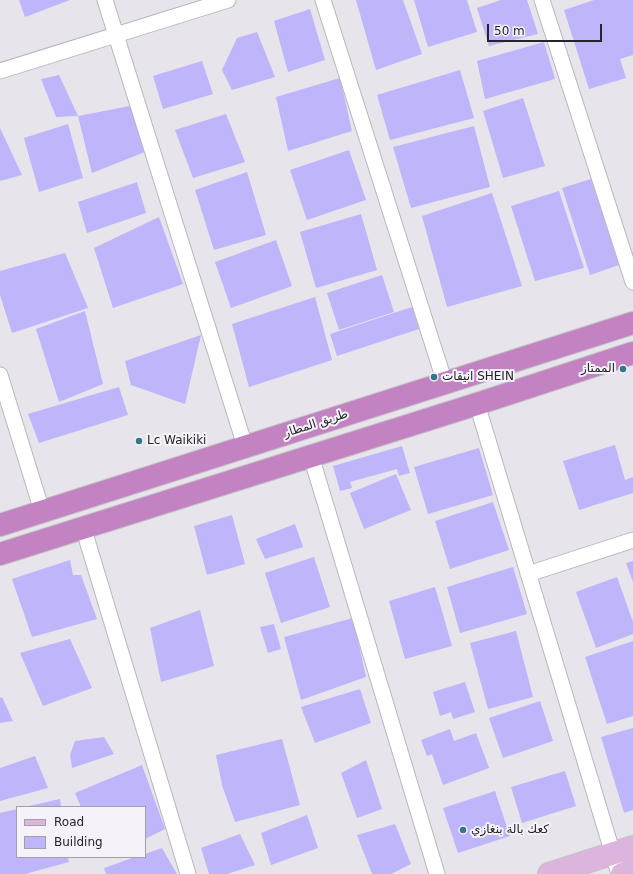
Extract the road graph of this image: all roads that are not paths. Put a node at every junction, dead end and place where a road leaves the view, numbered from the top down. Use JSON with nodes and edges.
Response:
{"nodes":[{"id":1,"x":105,"y":0,"type":"edge"},
{"id":2,"x":228,"y":0,"type":"edge"},
{"id":3,"x":323,"y":0,"type":"edge"},
{"id":4,"x":542,"y":0,"type":"edge"},
{"id":5,"x":116,"y":35,"type":"junction"},
{"id":6,"x":0,"y":72,"type":"edge"},
{"id":7,"x":633,"y":282,"type":"edge"},
{"id":8,"x":633,"y":323,"type":"edge"},
{"id":9,"x":633,"y":353,"type":"edge"},
{"id":10,"x":0,"y":375,"type":"edge"},
{"id":11,"x":445,"y":383,"type":"junction"},
{"id":12,"x":477,"y":404,"type":"junction"},
{"id":13,"x":245,"y":446,"type":"junction"},
{"id":14,"x":311,"y":456,"type":"junction"},
{"id":15,"x":42,"y":511,"type":"junction"},
{"id":16,"x":0,"y":525,"type":"edge"},
{"id":17,"x":83,"y":527,"type":"junction"},
{"id":18,"x":633,"y":540,"type":"edge"},
{"id":19,"x":0,"y":554,"type":"edge"},
{"id":20,"x":528,"y":574,"type":"junction"},
{"id":21,"x":633,"y":847,"type":"edge"},
{"id":22,"x":612,"y":853,"type":"junction"},
{"id":23,"x":633,"y":870,"type":"edge"},
{"id":24,"x":188,"y":874,"type":"edge"},
{"id":25,"x":437,"y":874,"type":"edge"},
{"id":26,"x":549,"y":874,"type":"edge"},
{"id":27,"x":620,"y":874,"type":"edge"}],
"edges":[{"from":1,"to":5,"type":"street"},
{"from":2,"to":5,"type":"street"},
{"from":3,"to":11,"type":"street"},
{"from":4,"to":7,"type":"street"},
{"from":5,"to":6,"type":"street"},
{"from":5,"to":13,"type":"street"},
{"from":8,"to":11,"type":"highway","name":"طريق المطار"},
{"from":9,"to":12,"type":"highway"},
{"from":10,"to":15,"type":"street"},
{"from":11,"to":13,"type":"highway","name":"طريق المطار"},
{"from":12,"to":14,"type":"highway"},
{"from":12,"to":20,"type":"street"},
{"from":13,"to":15,"type":"highway","name":"طريق المطار"},
{"from":14,"to":17,"type":"highway"},
{"from":14,"to":25,"type":"street"},
{"from":15,"to":16,"type":"highway","name":"طريق المطار"},
{"from":17,"to":19,"type":"highway"},
{"from":17,"to":24,"type":"street"},
{"from":18,"to":20,"type":"street"},
{"from":20,"to":22,"type":"street"},
{"from":21,"to":22,"type":"main road"},
{"from":22,"to":26,"type":"main road"},
{"from":22,"to":27,"type":"street"},
{"from":23,"to":27,"type":"main road"}]}
